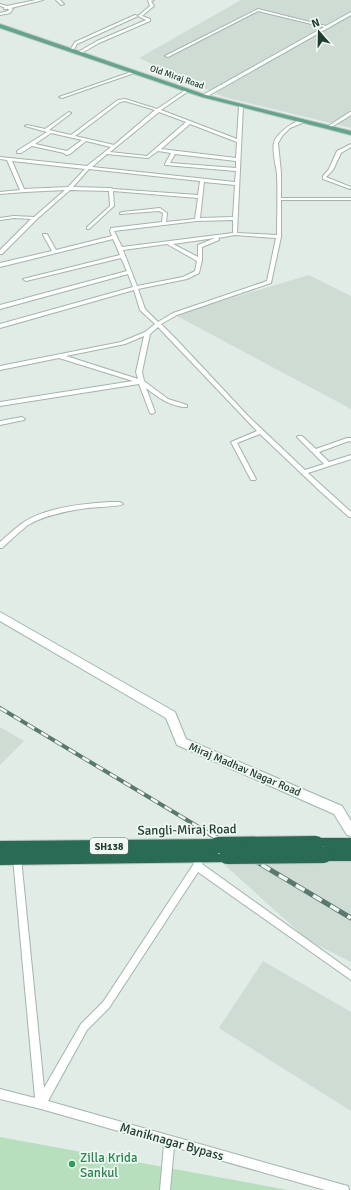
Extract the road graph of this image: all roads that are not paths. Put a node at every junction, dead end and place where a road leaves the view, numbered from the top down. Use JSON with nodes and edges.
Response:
{"nodes":[{"id":1,"x":25,"y":0,"type":"edge"},
{"id":2,"x":41,"y":0,"type":"edge"},
{"id":3,"x":58,"y":0,"type":"edge"},
{"id":4,"x":152,"y":0,"type":"edge"},
{"id":5,"x":29,"y":3,"type":"junction"},
{"id":6,"x":62,"y":4,"type":"dead end"},
{"id":7,"x":0,"y":5,"type":"edge"},
{"id":8,"x":5,"y":8,"type":"junction"},
{"id":9,"x":0,"y":14,"type":"edge"},
{"id":10,"x":351,"y":14,"type":"edge"},
{"id":11,"x":136,"y":16,"type":"dead end"},
{"id":12,"x":0,"y":26,"type":"edge"},
{"id":13,"x":328,"y":27,"type":"junction"},
{"id":14,"x":76,"y":52,"type":"junction"},
{"id":15,"x":167,"y":56,"type":"dead end"},
{"id":16,"x":135,"y":72,"type":"junction"},
{"id":17,"x":188,"y":90,"type":"junction"},
{"id":18,"x":204,"y":96,"type":"junction"},
{"id":19,"x":61,"y":97,"type":"dead end"},
{"id":20,"x":241,"y":106,"type":"junction"},
{"id":21,"x":158,"y":110,"type":"junction"},
{"id":22,"x":69,"y":113,"type":"dead end"},
{"id":23,"x":351,"y":113,"type":"edge"},
{"id":24,"x":305,"y":121,"type":"junction"},
{"id":25,"x":189,"y":122,"type":"junction"},
{"id":26,"x":27,"y":126,"type":"dead end"},
{"id":27,"x":329,"y":127,"type":"junction"},
{"id":28,"x":48,"y":131,"type":"junction"},
{"id":29,"x":351,"y":132,"type":"edge"},
{"id":30,"x":72,"y":136,"type":"junction"},
{"id":31,"x":84,"y":140,"type":"junction"},
{"id":32,"x":239,"y":141,"type":"junction"},
{"id":33,"x":30,"y":144,"type":"junction"},
{"id":34,"x":351,"y":145,"type":"edge"},
{"id":35,"x":114,"y":146,"type":"junction"},
{"id":36,"x":157,"y":150,"type":"junction"},
{"id":37,"x":19,"y":152,"type":"dead end"},
{"id":38,"x":174,"y":152,"type":"junction"},
{"id":39,"x":107,"y":153,"type":"junction"},
{"id":40,"x":0,"y":158,"type":"edge"},
{"id":41,"x":9,"y":159,"type":"junction"},
{"id":42,"x":238,"y":160,"type":"junction"},
{"id":43,"x":88,"y":168,"type":"junction"},
{"id":44,"x":238,"y":170,"type":"junction"},
{"id":45,"x":202,"y":180,"type":"junction"},
{"id":46,"x":237,"y":184,"type":"junction"},
{"id":47,"x":70,"y":188,"type":"junction"},
{"id":48,"x":350,"y":188,"type":"dead end"},
{"id":49,"x":111,"y":189,"type":"junction"},
{"id":50,"x":22,"y":190,"type":"junction"},
{"id":51,"x":0,"y":193,"type":"edge"},
{"id":52,"x":200,"y":196,"type":"junction"},
{"id":53,"x":279,"y":199,"type":"junction"},
{"id":54,"x":351,"y":199,"type":"edge"},
{"id":55,"x":122,"y":213,"type":"dead end"},
{"id":56,"x":35,"y":218,"type":"junction"},
{"id":57,"x":235,"y":218,"type":"junction"},
{"id":58,"x":0,"y":219,"type":"edge"},
{"id":59,"x":197,"y":220,"type":"junction"},
{"id":60,"x":164,"y":224,"type":"junction"},
{"id":61,"x":88,"y":228,"type":"dead end"},
{"id":62,"x":234,"y":234,"type":"junction"},
{"id":63,"x":45,"y":235,"type":"dead end"},
{"id":64,"x":228,"y":235,"type":"junction"},
{"id":65,"x":114,"y":237,"type":"junction"},
{"id":66,"x":279,"y":237,"type":"junction"},
{"id":67,"x":168,"y":243,"type":"junction"},
{"id":68,"x":120,"y":249,"type":"junction"},
{"id":69,"x":55,"y":252,"type":"junction"},
{"id":70,"x":0,"y":253,"type":"edge"},
{"id":71,"x":122,"y":256,"type":"junction"},
{"id":72,"x":200,"y":260,"type":"junction"},
{"id":73,"x":0,"y":265,"type":"edge"},
{"id":74,"x":130,"y":272,"type":"junction"},
{"id":75,"x":26,"y":279,"type":"dead end"},
{"id":76,"x":136,"y":288,"type":"junction"},
{"id":77,"x":0,"y":307,"type":"edge"},
{"id":78,"x":158,"y":324,"type":"junction"},
{"id":79,"x":0,"y":326,"type":"edge"},
{"id":80,"x":147,"y":333,"type":"junction"},
{"id":81,"x":59,"y":356,"type":"junction"},
{"id":82,"x":0,"y":368,"type":"edge"},
{"id":83,"x":141,"y":382,"type":"junction"},
{"id":84,"x":0,"y":404,"type":"edge"},
{"id":85,"x":185,"y":406,"type":"dead end"},
{"id":86,"x":152,"y":412,"type":"dead end"},
{"id":87,"x":22,"y":419,"type":"dead end"},
{"id":88,"x":0,"y":423,"type":"edge"},
{"id":89,"x":261,"y":431,"type":"junction"},
{"id":90,"x":300,"y":437,"type":"dead end"},
{"id":91,"x":351,"y":440,"type":"edge"},
{"id":92,"x":317,"y":451,"type":"dead end"},
{"id":93,"x":351,"y":457,"type":"edge"},
{"id":94,"x":328,"y":465,"type":"junction"},
{"id":95,"x":304,"y":472,"type":"junction"},
{"id":96,"x":253,"y":479,"type":"dead end"},
{"id":97,"x":120,"y":504,"type":"dead end"},
{"id":98,"x":351,"y":515,"type":"edge"},
{"id":99,"x":0,"y":546,"type":"edge"},
{"id":100,"x":0,"y":616,"type":"edge"},
{"id":101,"x":351,"y":831,"type":"edge"},
{"id":102,"x":351,"y":844,"type":"edge"},
{"id":103,"x":0,"y":847,"type":"edge"},
{"id":104,"x":325,"y":851,"type":"junction"},
{"id":105,"x":351,"y":855,"type":"edge"},
{"id":106,"x":197,"y":856,"type":"junction"},
{"id":107,"x":0,"y":858,"type":"edge"},
{"id":108,"x":17,"y":858,"type":"junction"},
{"id":109,"x":351,"y":976,"type":"edge"},
{"id":110,"x":0,"y":1094,"type":"edge"},
{"id":111,"x":41,"y":1104,"type":"junction"},
{"id":112,"x":169,"y":1140,"type":"junction"},
{"id":113,"x":165,"y":1190,"type":"edge"},
{"id":114,"x":344,"y":1190,"type":"edge"}],
"edges":[{"from":1,"to":5,"type":"street"},
{"from":2,"to":5,"type":"street"},
{"from":3,"to":6,"type":"street"},
{"from":4,"to":14,"type":"street"},
{"from":5,"to":8,"type":"street"},
{"from":7,"to":8,"type":"street"},
{"from":8,"to":9,"type":"street"},
{"from":10,"to":13,"type":"main road"},
{"from":11,"to":14,"type":"street"},
{"from":12,"to":14,"type":"main road","name":"Old Miraj Road"},
{"from":13,"to":15,"type":"street"},
{"from":13,"to":18,"type":"main road"},
{"from":14,"to":16,"type":"main road","name":"Old Miraj Road"},
{"from":16,"to":17,"type":"main road","name":"Old Miraj Road"},
{"from":16,"to":19,"type":"street"},
{"from":17,"to":18,"type":"main road","name":"Old Miraj Road"},
{"from":17,"to":21,"type":"street"},
{"from":18,"to":20,"type":"main road","name":"Old Miraj Road"},
{"from":20,"to":24,"type":"main road","name":"Old Miraj Road"},
{"from":20,"to":32,"type":"street"},
{"from":21,"to":25,"type":"street"},
{"from":21,"to":30,"type":"street"},
{"from":21,"to":35,"type":"street"},
{"from":22,"to":28,"type":"street"},
{"from":23,"to":27,"type":"street"},
{"from":24,"to":27,"type":"main road","name":"Old Miraj Road"},
{"from":24,"to":53,"type":"street"},
{"from":25,"to":32,"type":"street"},
{"from":25,"to":36,"type":"street"},
{"from":26,"to":28,"type":"street"},
{"from":27,"to":29,"type":"main road","name":"Old Miraj Road"},
{"from":28,"to":30,"type":"street"},
{"from":28,"to":33,"type":"street"},
{"from":30,"to":31,"type":"street"},
{"from":31,"to":33,"type":"street"},
{"from":31,"to":35,"type":"street"},
{"from":32,"to":42,"type":"street"},
{"from":33,"to":37,"type":"street"},
{"from":34,"to":48,"type":"street"},
{"from":35,"to":39,"type":"street"},
{"from":36,"to":38,"type":"street"},
{"from":36,"to":39,"type":"street"},
{"from":38,"to":42,"type":"street"},
{"from":38,"to":44,"type":"street"},
{"from":39,"to":43,"type":"street"},
{"from":40,"to":41,"type":"street"},
{"from":41,"to":43,"type":"street"},
{"from":41,"to":50,"type":"street"},
{"from":42,"to":44,"type":"street"},
{"from":43,"to":45,"type":"street"},
{"from":43,"to":47,"type":"street"},
{"from":44,"to":46,"type":"street"},
{"from":45,"to":46,"type":"street"},
{"from":45,"to":52,"type":"street"},
{"from":46,"to":57,"type":"street"},
{"from":47,"to":49,"type":"street"},
{"from":47,"to":50,"type":"street"},
{"from":47,"to":56,"type":"street"},
{"from":49,"to":52,"type":"street"},
{"from":49,"to":61,"type":"street"},
{"from":50,"to":51,"type":"street"},
{"from":52,"to":59,"type":"street"},
{"from":53,"to":54,"type":"street"},
{"from":53,"to":66,"type":"street"},
{"from":55,"to":60,"type":"street"},
{"from":56,"to":58,"type":"street"},
{"from":56,"to":70,"type":"street"},
{"from":57,"to":59,"type":"street"},
{"from":57,"to":62,"type":"street"},
{"from":59,"to":60,"type":"street"},
{"from":60,"to":65,"type":"street"},
{"from":62,"to":64,"type":"street"},
{"from":62,"to":66,"type":"street"},
{"from":63,"to":69,"type":"street"},
{"from":64,"to":67,"type":"street"},
{"from":64,"to":72,"type":"street"},
{"from":65,"to":68,"type":"street"},
{"from":65,"to":69,"type":"street"},
{"from":66,"to":78,"type":"street"},
{"from":67,"to":68,"type":"street"},
{"from":67,"to":72,"type":"street"},
{"from":68,"to":71,"type":"street"},
{"from":69,"to":73,"type":"street"},
{"from":71,"to":74,"type":"street"},
{"from":71,"to":75,"type":"street"},
{"from":72,"to":76,"type":"street"},
{"from":74,"to":76,"type":"street"},
{"from":74,"to":77,"type":"street"},
{"from":76,"to":78,"type":"street"},
{"from":76,"to":79,"type":"street"},
{"from":78,"to":80,"type":"street"},
{"from":78,"to":89,"type":"street"},
{"from":80,"to":81,"type":"street"},
{"from":80,"to":83,"type":"street"},
{"from":81,"to":82,"type":"street"},
{"from":81,"to":83,"type":"street"},
{"from":83,"to":84,"type":"street"},
{"from":83,"to":85,"type":"street"},
{"from":83,"to":86,"type":"street"},
{"from":87,"to":88,"type":"street"},
{"from":89,"to":95,"type":"street"},
{"from":89,"to":96,"type":"street"},
{"from":90,"to":94,"type":"street"},
{"from":91,"to":92,"type":"street"},
{"from":93,"to":94,"type":"street"},
{"from":94,"to":95,"type":"street"},
{"from":95,"to":98,"type":"street"},
{"from":97,"to":99,"type":"street"},
{"from":100,"to":101,"type":"main road","name":"Miraj Madhav Nagar Road"},
{"from":102,"to":104,"type":"highway","name":"Sangli-Miraj Road"},
{"from":103,"to":106,"type":"highway","name":"Sangli-Miraj Road","number":"SH138"},
{"from":104,"to":105,"type":"highway","name":"Sangli-Miraj Road"},
{"from":104,"to":106,"type":"highway","name":"Sangli-Miraj Road","bridge":true},
{"from":106,"to":108,"type":"highway","name":"Sangli-Miraj Road"},
{"from":106,"to":109,"type":"street"},
{"from":106,"to":111,"type":"street"},
{"from":107,"to":108,"type":"highway","name":"Sangli-Miraj Road"},
{"from":108,"to":111,"type":"street"},
{"from":110,"to":111,"type":"street","name":"Maniknagar Bypass"},
{"from":111,"to":112,"type":"street","name":"Maniknagar Bypass"},
{"from":112,"to":113,"type":"street"},
{"from":112,"to":114,"type":"street","name":"Maniknagar Bypass"}]}
